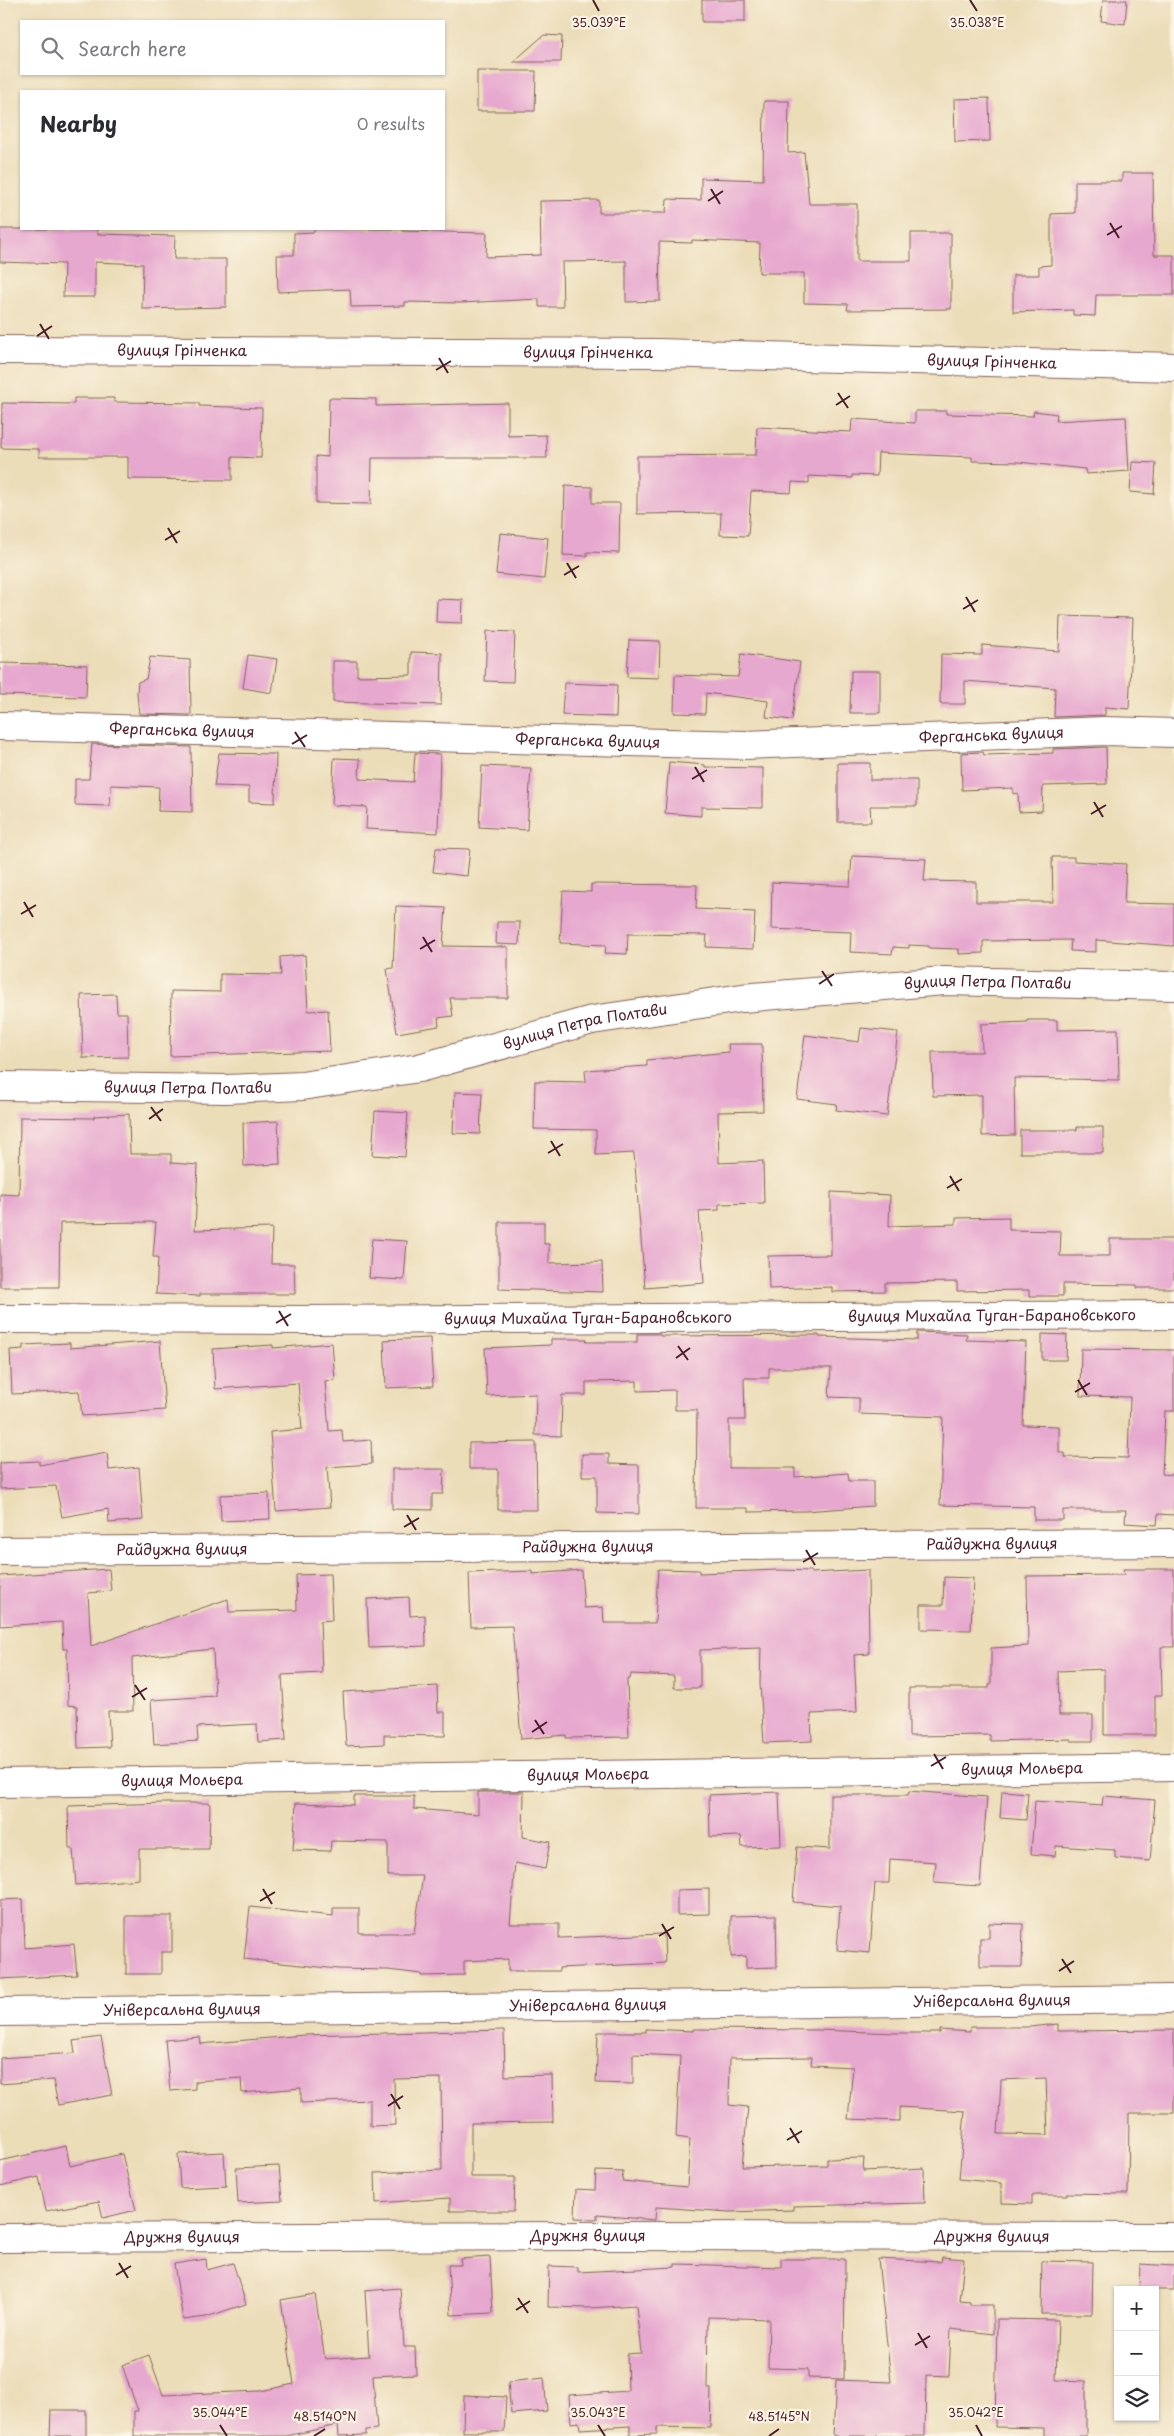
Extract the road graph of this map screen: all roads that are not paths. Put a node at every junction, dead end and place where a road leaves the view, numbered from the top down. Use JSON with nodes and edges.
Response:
{"nodes":[{"id":1,"x":0,"y":350,"type":"edge"},
{"id":2,"x":1174,"y":367,"type":"edge"},
{"id":3,"x":0,"y":726,"type":"edge"},
{"id":4,"x":1174,"y":733,"type":"edge"},
{"id":5,"x":1174,"y":986,"type":"edge"},
{"id":6,"x":0,"y":1086,"type":"edge"},
{"id":7,"x":1174,"y":1315,"type":"edge"},
{"id":8,"x":0,"y":1319,"type":"edge"},
{"id":9,"x":1174,"y":1543,"type":"edge"},
{"id":10,"x":0,"y":1551,"type":"edge"},
{"id":11,"x":1174,"y":1767,"type":"edge"},
{"id":12,"x":0,"y":1783,"type":"edge"},
{"id":13,"x":1174,"y":1999,"type":"edge"},
{"id":14,"x":0,"y":2012,"type":"edge"},
{"id":15,"x":1174,"y":2237,"type":"edge"},
{"id":16,"x":0,"y":2238,"type":"edge"}],
"edges":[{"from":1,"to":2,"type":"street","name":"вулиця Грінченка"},
{"from":3,"to":4,"type":"street","name":"Ферганська вулиця"},
{"from":5,"to":6,"type":"street","name":"вулиця Петра Полтави"},
{"from":7,"to":8,"type":"street","name":"вулиця Михайла Туган-Барановського"},
{"from":9,"to":10,"type":"street","name":"Райдужна вулиця"},
{"from":11,"to":12,"type":"street","name":"вулиця Мольєра"},
{"from":13,"to":14,"type":"street","name":"Універсальна вулиця"},
{"from":15,"to":16,"type":"street","name":"Дружня вулиця"}]}
